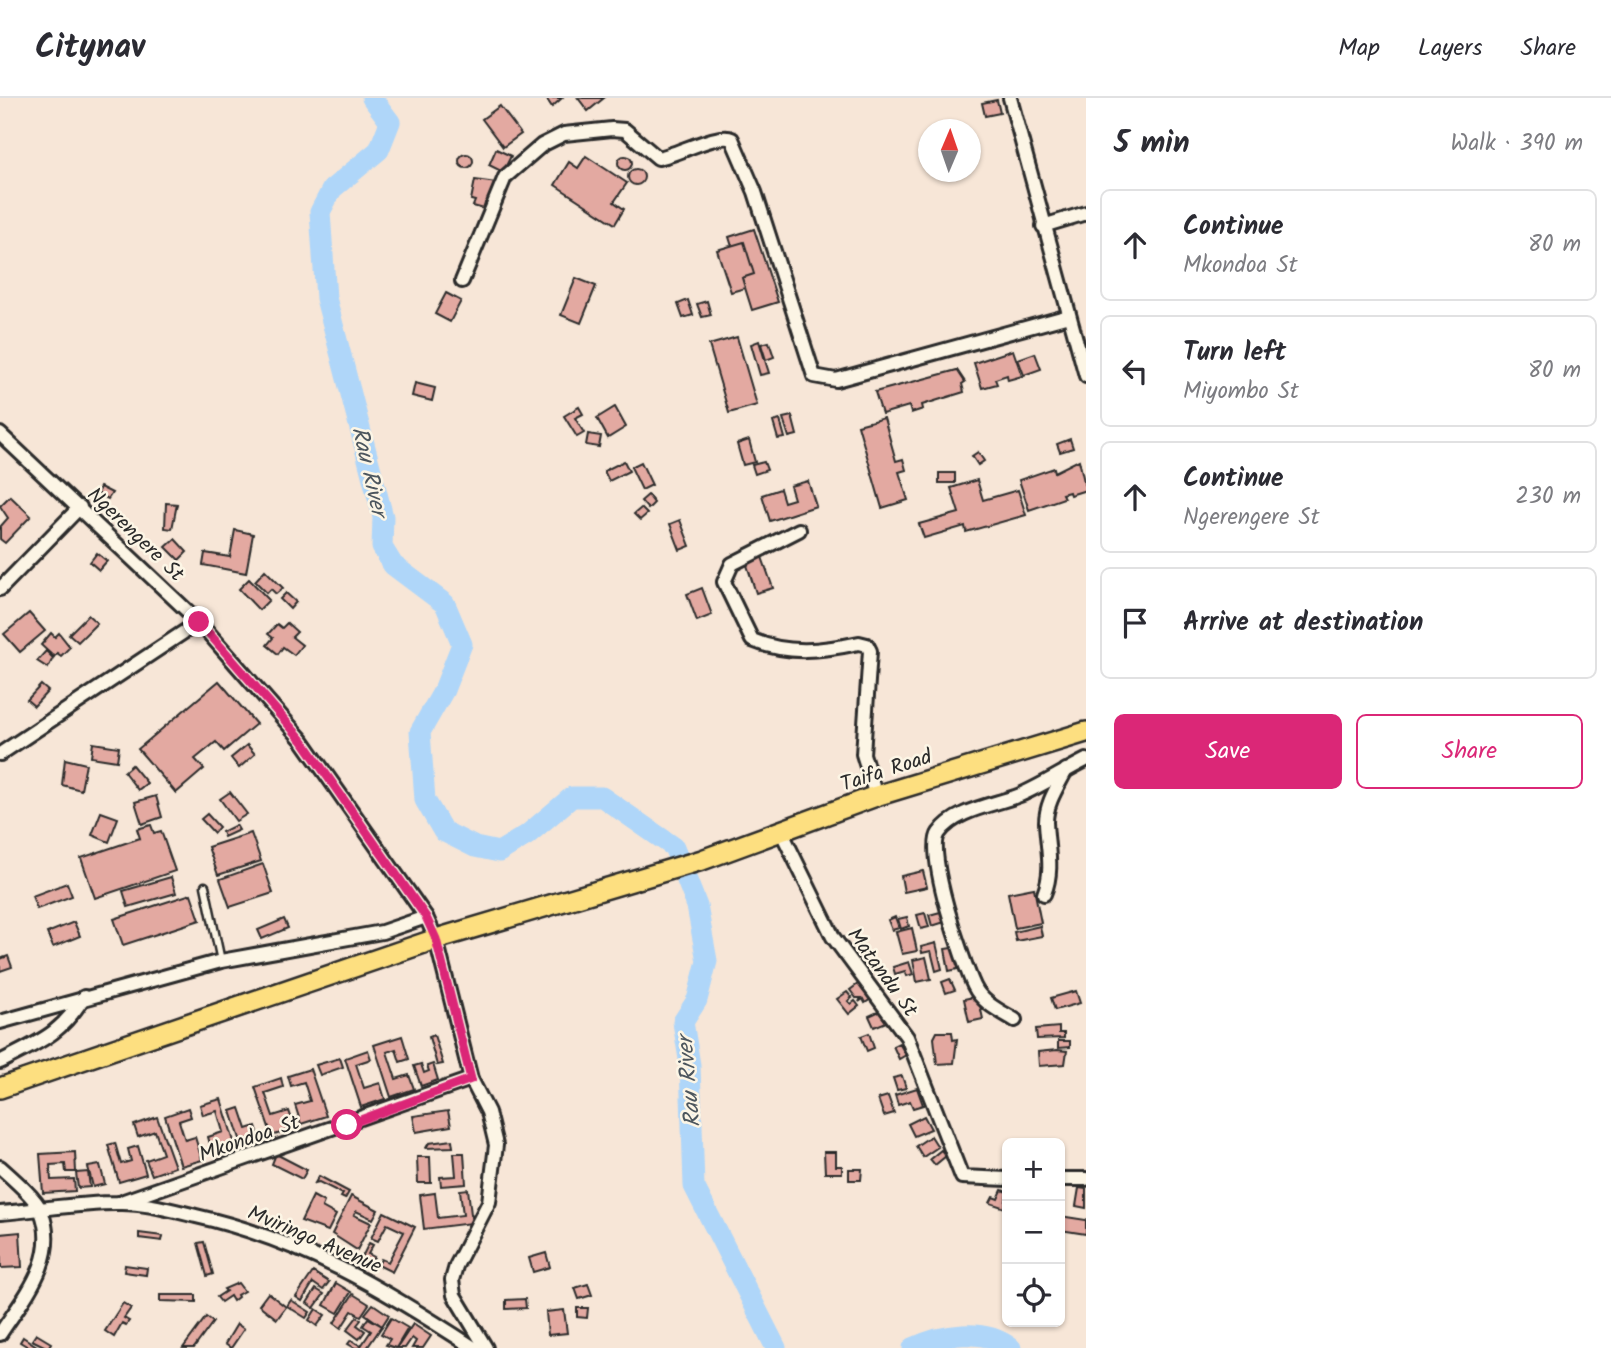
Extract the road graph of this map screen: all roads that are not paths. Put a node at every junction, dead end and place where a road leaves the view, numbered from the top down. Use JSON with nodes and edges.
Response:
{"nodes":[{"id":1,"x":1010,"y":98,"type":"edge"},
{"id":2,"x":1086,"y":213,"type":"edge"},
{"id":3,"x":1042,"y":226,"type":"junction"},
{"id":4,"x":462,"y":281,"type":"dead end"},
{"id":5,"x":1069,"y":316,"type":"junction"},
{"id":6,"x":1086,"y":376,"type":"edge"},
{"id":7,"x":0,"y":434,"type":"edge"},
{"id":8,"x":80,"y":507,"type":"junction"},
{"id":9,"x":799,"y":530,"type":"dead end"},
{"id":10,"x":0,"y":589,"type":"edge"},
{"id":11,"x":199,"y":622,"type":"junction"},
{"id":12,"x":1086,"y":732,"type":"edge"},
{"id":13,"x":0,"y":754,"type":"edge"},
{"id":14,"x":1086,"y":760,"type":"edge"},
{"id":15,"x":1067,"y":770,"type":"junction"},
{"id":16,"x":876,"y":796,"type":"junction"},
{"id":17,"x":780,"y":829,"type":"junction"},
{"id":18,"x":205,"y":886,"type":"dead end"},
{"id":19,"x":1044,"y":894,"type":"dead end"},
{"id":20,"x":426,"y":917,"type":"junction"},
{"id":21,"x":436,"y":939,"type":"junction"},
{"id":22,"x":221,"y":961,"type":"junction"},
{"id":23,"x":84,"y":996,"type":"junction"},
{"id":24,"x":1015,"y":1020,"type":"dead end"},
{"id":25,"x":0,"y":1022,"type":"edge"},
{"id":26,"x":0,"y":1062,"type":"edge"},
{"id":27,"x":471,"y":1079,"type":"junction"},
{"id":28,"x":0,"y":1088,"type":"edge"},
{"id":29,"x":0,"y":1167,"type":"edge"},
{"id":30,"x":1002,"y":1179,"type":"edge"},
{"id":31,"x":1065,"y":1179,"type":"edge"},
{"id":32,"x":1086,"y":1179,"type":"edge"},
{"id":33,"x":119,"y":1203,"type":"junction"},
{"id":34,"x":41,"y":1209,"type":"junction"},
{"id":35,"x":0,"y":1213,"type":"edge"},
{"id":36,"x":0,"y":1334,"type":"edge"},
{"id":37,"x":474,"y":1348,"type":"edge"},
{"id":38,"x":486,"y":1348,"type":"edge"}],
"edges":[{"from":1,"to":3,"type":"street"},
{"from":2,"to":3,"type":"street"},
{"from":3,"to":5,"type":"street"},
{"from":4,"to":5,"type":"street"},
{"from":5,"to":6,"type":"street"},
{"from":7,"to":8,"type":"street","name":"Ngerengere St"},
{"from":8,"to":10,"type":"street"},
{"from":8,"to":11,"type":"street","name":"Ngerengere St"},
{"from":9,"to":16,"type":"street"},
{"from":11,"to":13,"type":"street"},
{"from":11,"to":20,"type":"street","name":"Ngerengere St"},
{"from":12,"to":16,"type":"highway","name":"Taifa Road"},
{"from":14,"to":15,"type":"street"},
{"from":15,"to":19,"type":"street"},
{"from":15,"to":24,"type":"street"},
{"from":16,"to":17,"type":"highway","name":"Taifa Road"},
{"from":17,"to":21,"type":"highway","name":"Taifa Road"},
{"from":17,"to":30,"type":"street","name":"Matandu St"},
{"from":18,"to":22,"type":"lane"},
{"from":20,"to":21,"type":"street","name":"Ngerengere St"},
{"from":20,"to":22,"type":"street"},
{"from":21,"to":27,"type":"street","name":"Ngerengere St"},
{"from":21,"to":28,"type":"highway","name":"Taifa Road"},
{"from":22,"to":23,"type":"street"},
{"from":23,"to":25,"type":"street"},
{"from":23,"to":26,"type":"street"},
{"from":27,"to":33,"type":"street","name":"Mkondoa St"},
{"from":27,"to":38,"type":"street","name":"Ngerengere St"},
{"from":29,"to":34,"type":"street"},
{"from":31,"to":32,"type":"street"},
{"from":33,"to":34,"type":"street","name":"Mviringo Avenue"},
{"from":33,"to":37,"type":"street","name":"Mviringo Avenue"},
{"from":34,"to":35,"type":"street","name":"Mviringo Avenue"},
{"from":34,"to":36,"type":"street"}]}
